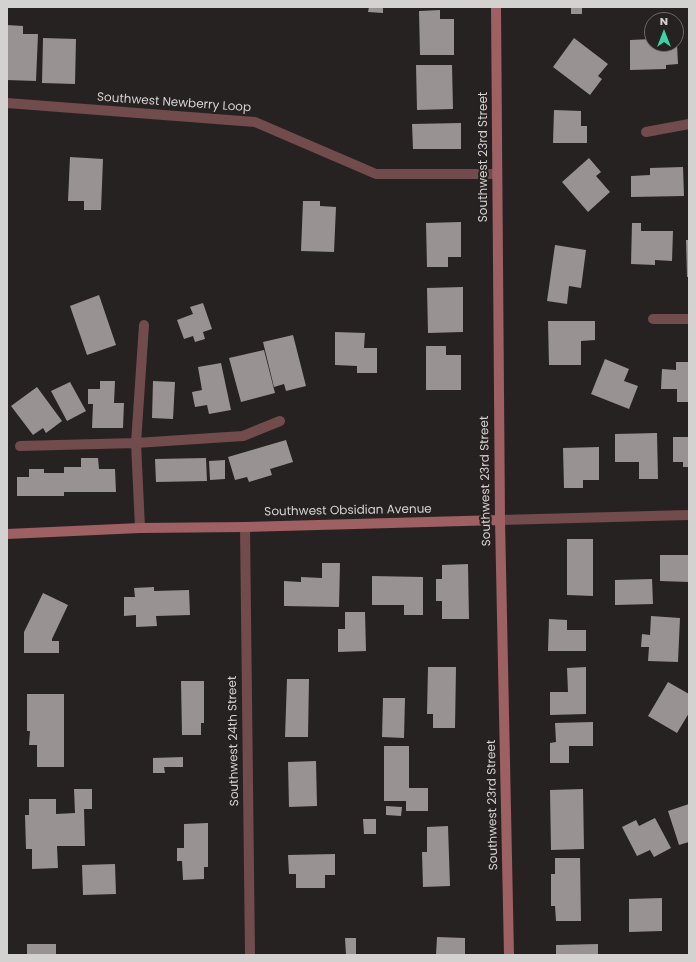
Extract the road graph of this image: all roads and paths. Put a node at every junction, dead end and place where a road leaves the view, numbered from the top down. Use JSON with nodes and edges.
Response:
{"nodes":[{"id":1,"x":496,"y":7,"type":"edge"},
{"id":2,"x":7,"y":103,"type":"edge"},
{"id":3,"x":689,"y":124,"type":"edge"},
{"id":4,"x":646,"y":132,"type":"dead end"},
{"id":5,"x":497,"y":174,"type":"junction"},
{"id":6,"x":652,"y":319,"type":"dead end"},
{"id":7,"x":689,"y":319,"type":"edge"},
{"id":8,"x":144,"y":326,"type":"dead end"},
{"id":9,"x":280,"y":421,"type":"dead end"},
{"id":10,"x":136,"y":443,"type":"junction"},
{"id":11,"x":20,"y":446,"type":"dead end"},
{"id":12,"x":689,"y":515,"type":"edge"},
{"id":13,"x":500,"y":520,"type":"junction"},
{"id":14,"x":245,"y":527,"type":"junction"},
{"id":15,"x":140,"y":528,"type":"junction"},
{"id":16,"x":7,"y":534,"type":"edge"},
{"id":17,"x":250,"y":955,"type":"edge"},
{"id":18,"x":509,"y":955,"type":"edge"}],
"edges":[{"from":1,"to":5,"type":"street","name":"Southwest 23rd Street"},
{"from":2,"to":5,"type":"street","name":"Southwest Newberry Loop"},
{"from":3,"to":4,"type":"street"},
{"from":5,"to":13,"type":"street","name":"Southwest 23rd Street"},
{"from":6,"to":7,"type":"street"},
{"from":8,"to":10,"type":"street"},
{"from":9,"to":10,"type":"street"},
{"from":10,"to":11,"type":"street"},
{"from":10,"to":15,"type":"street"},
{"from":12,"to":13,"type":"street","name":"Southwest Obsidian Avenue"},
{"from":13,"to":14,"type":"street","name":"Southwest Obsidian Avenue"},
{"from":13,"to":18,"type":"street","name":"Southwest 23rd Street"},
{"from":14,"to":15,"type":"street","name":"Southwest Obsidian Avenue"},
{"from":14,"to":17,"type":"street","name":"Southwest 24th Street"},
{"from":15,"to":16,"type":"street","name":"Southwest Obsidian Avenue"}]}
